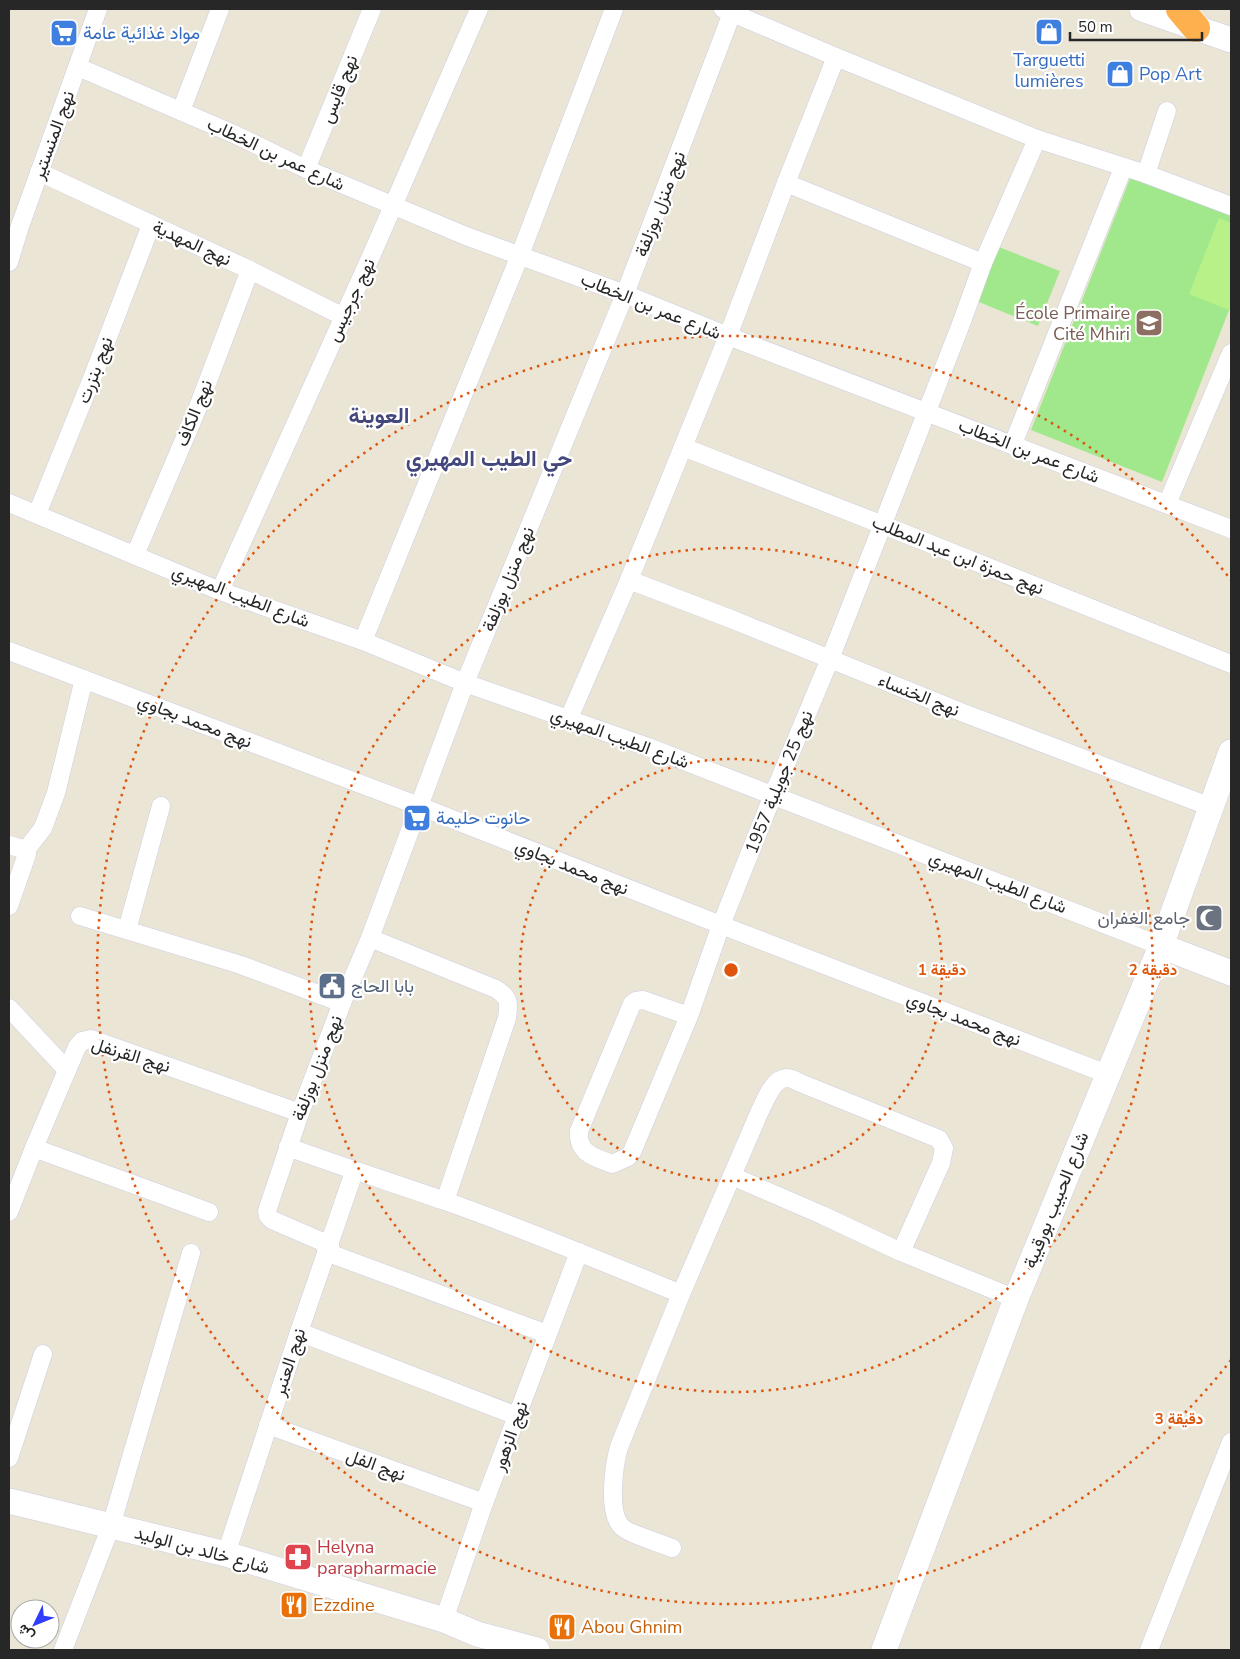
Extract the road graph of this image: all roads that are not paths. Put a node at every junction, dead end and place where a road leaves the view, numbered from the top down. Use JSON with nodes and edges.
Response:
{"nodes":[{"id":1,"x":98,"y":9,"type":"edge"},
{"id":2,"x":220,"y":9,"type":"edge"},
{"id":3,"x":372,"y":9,"type":"edge"},
{"id":4,"x":480,"y":9,"type":"edge"},
{"id":5,"x":614,"y":9,"type":"edge"},
{"id":6,"x":1142,"y":9,"type":"edge"},
{"id":7,"x":727,"y":11,"type":"edge"},
{"id":8,"x":1188,"y":18,"type":"edge"},
{"id":9,"x":1231,"y":40,"type":"edge"},
{"id":10,"x":836,"y":57,"type":"junction"},
{"id":11,"x":78,"y":67,"type":"junction"},
{"id":12,"x":180,"y":111,"type":"junction"},
{"id":13,"x":1167,"y":111,"type":"dead end"},
{"id":14,"x":1037,"y":139,"type":"junction"},
{"id":15,"x":1123,"y":168,"type":"junction"},
{"id":16,"x":306,"y":170,"type":"junction"},
{"id":17,"x":40,"y":172,"type":"junction"},
{"id":18,"x":1146,"y":174,"type":"junction"},
{"id":19,"x":786,"y":183,"type":"junction"},
{"id":20,"x":393,"y":206,"type":"junction"},
{"id":21,"x":1231,"y":206,"type":"edge"},
{"id":22,"x":14,"y":223,"type":"edge"},
{"id":23,"x":151,"y":225,"type":"junction"},
{"id":24,"x":520,"y":255,"type":"junction"},
{"id":25,"x":9,"y":262,"type":"edge"},
{"id":26,"x":983,"y":263,"type":"junction"},
{"id":27,"x":250,"y":270,"type":"junction"},
{"id":28,"x":625,"y":294,"type":"junction"},
{"id":29,"x":344,"y":317,"type":"junction"},
{"id":30,"x":728,"y":336,"type":"junction"},
{"id":31,"x":1231,"y":353,"type":"edge"},
{"id":32,"x":926,"y":413,"type":"junction"},
{"id":33,"x":1013,"y":444,"type":"junction"},
{"id":34,"x":683,"y":447,"type":"junction"},
{"id":35,"x":9,"y":503,"type":"edge"},
{"id":36,"x":1167,"y":504,"type":"junction"},
{"id":37,"x":37,"y":514,"type":"junction"},
{"id":38,"x":883,"y":525,"type":"junction"},
{"id":39,"x":1231,"y":529,"type":"edge"},
{"id":40,"x":135,"y":554,"type":"junction"},
{"id":41,"x":629,"y":580,"type":"junction"},
{"id":42,"x":220,"y":591,"type":"junction"},
{"id":43,"x":363,"y":641,"type":"junction"},
{"id":44,"x":9,"y":651,"type":"edge"},
{"id":45,"x":830,"y":659,"type":"junction"},
{"id":46,"x":1231,"y":664,"type":"edge"},
{"id":47,"x":84,"y":679,"type":"junction"},
{"id":48,"x":465,"y":684,"type":"junction"},
{"id":49,"x":569,"y":718,"type":"junction"},
{"id":50,"x":1231,"y":752,"type":"edge"},
{"id":51,"x":773,"y":795,"type":"junction"},
{"id":52,"x":161,"y":806,"type":"dead end"},
{"id":53,"x":419,"y":806,"type":"junction"},
{"id":54,"x":1211,"y":807,"type":"junction"},
{"id":55,"x":9,"y":845,"type":"edge"},
{"id":56,"x":26,"y":850,"type":"junction"},
{"id":57,"x":9,"y":906,"type":"edge"},
{"id":58,"x":80,"y":916,"type":"dead end"},
{"id":59,"x":721,"y":926,"type":"junction"},
{"id":60,"x":127,"y":930,"type":"junction"},
{"id":61,"x":370,"y":938,"type":"junction"},
{"id":62,"x":1161,"y":946,"type":"junction"},
{"id":63,"x":1231,"y":973,"type":"edge"},
{"id":64,"x":342,"y":1003,"type":"junction"},
{"id":65,"x":9,"y":1008,"type":"edge"},
{"id":66,"x":689,"y":1016,"type":"junction"},
{"id":67,"x":66,"y":1070,"type":"junction"},
{"id":68,"x":1107,"y":1074,"type":"junction"},
{"id":69,"x":300,"y":1113,"type":"junction"},
{"id":70,"x":34,"y":1148,"type":"junction"},
{"id":71,"x":288,"y":1148,"type":"junction"},
{"id":72,"x":354,"y":1172,"type":"junction"},
{"id":73,"x":732,"y":1176,"type":"junction"},
{"id":74,"x":445,"y":1201,"type":"junction"},
{"id":75,"x":9,"y":1212,"type":"edge"},
{"id":76,"x":209,"y":1212,"type":"dead end"},
{"id":77,"x":328,"y":1249,"type":"junction"},
{"id":78,"x":579,"y":1252,"type":"junction"},
{"id":79,"x":901,"y":1252,"type":"junction"},
{"id":80,"x":191,"y":1253,"type":"dead end"},
{"id":81,"x":681,"y":1294,"type":"junction"},
{"id":82,"x":1016,"y":1299,"type":"junction"},
{"id":83,"x":299,"y":1332,"type":"junction"},
{"id":84,"x":547,"y":1334,"type":"junction"},
{"id":85,"x":43,"y":1354,"type":"dead end"},
{"id":86,"x":517,"y":1416,"type":"junction"},
{"id":87,"x":268,"y":1425,"type":"junction"},
{"id":88,"x":1231,"y":1442,"type":"edge"},
{"id":89,"x":9,"y":1458,"type":"edge"},
{"id":90,"x":9,"y":1501,"type":"edge"},
{"id":91,"x":484,"y":1503,"type":"junction"},
{"id":92,"x":111,"y":1526,"type":"junction"},
{"id":93,"x":672,"y":1548,"type":"dead end"},
{"id":94,"x":226,"y":1554,"type":"junction"},
{"id":95,"x":444,"y":1620,"type":"junction"},
{"id":96,"x":474,"y":1642,"type":"edge"},
{"id":97,"x":63,"y":1650,"type":"edge"},
{"id":98,"x":537,"y":1650,"type":"edge"},
{"id":99,"x":884,"y":1650,"type":"edge"},
{"id":100,"x":1149,"y":1650,"type":"edge"}],
"edges":[{"from":1,"to":11,"type":"street","name":"نهج المنستير"},
{"from":2,"to":12,"type":"street"},
{"from":3,"to":16,"type":"street","name":"نهج قابس"},
{"from":4,"to":20,"type":"street","name":"نهج جرجيس"},
{"from":5,"to":24,"type":"street"},
{"from":6,"to":8,"type":"street"},
{"from":7,"to":10,"type":"street"},
{"from":7,"to":28,"type":"street","name":"نهج منزل بوزلفة"},
{"from":8,"to":9,"type":"street"},
{"from":10,"to":14,"type":"street"},
{"from":10,"to":19,"type":"street"},
{"from":11,"to":12,"type":"street","name":"شارع عمر بن الخطاب"},
{"from":11,"to":17,"type":"street","name":"نهج المنستير"},
{"from":12,"to":16,"type":"street","name":"شارع عمر بن الخطاب"},
{"from":13,"to":18,"type":"street"},
{"from":14,"to":15,"type":"street"},
{"from":14,"to":26,"type":"street","name":"نهج 25 جويلية 1957"},
{"from":15,"to":18,"type":"street"},
{"from":15,"to":33,"type":"street"},
{"from":16,"to":20,"type":"street","name":"شارع عمر بن الخطاب"},
{"from":17,"to":22,"type":"street","name":"نهج المنستير"},
{"from":17,"to":23,"type":"street","name":"نهج المهدية"},
{"from":18,"to":21,"type":"street"},
{"from":19,"to":26,"type":"street"},
{"from":19,"to":30,"type":"street"},
{"from":20,"to":24,"type":"street","name":"شارع عمر بن الخطاب"},
{"from":20,"to":29,"type":"street","name":"نهج جرجيس"},
{"from":22,"to":25,"type":"street","name":"نهج المنستير"},
{"from":23,"to":27,"type":"street","name":"نهج المهدية"},
{"from":23,"to":37,"type":"street","name":"نهج بنزرت"},
{"from":24,"to":28,"type":"street","name":"شارع عمر بن الخطاب"},
{"from":24,"to":43,"type":"street"},
{"from":26,"to":32,"type":"street","name":"نهج 25 جويلية 1957"},
{"from":27,"to":29,"type":"street","name":"نهج المهدية"},
{"from":27,"to":40,"type":"street","name":"نهج الكاف"},
{"from":28,"to":30,"type":"street","name":"شارع عمر بن الخطاب"},
{"from":28,"to":48,"type":"street","name":"نهج منزل بوزلفة"},
{"from":29,"to":42,"type":"street","name":"نهج جرجيس"},
{"from":30,"to":32,"type":"street","name":"شارع عمر بن الخطاب"},
{"from":30,"to":34,"type":"street"},
{"from":31,"to":36,"type":"street"},
{"from":32,"to":33,"type":"street","name":"شارع عمر بن الخطاب"},
{"from":32,"to":38,"type":"street","name":"نهج 25 جويلية 1957"},
{"from":33,"to":36,"type":"street","name":"شارع عمر بن الخطاب"},
{"from":34,"to":38,"type":"street","name":"نهج حمزة ابن عبد المطلب"},
{"from":34,"to":41,"type":"street"},
{"from":35,"to":37,"type":"street","name":"شارع الطيب المهيري"},
{"from":36,"to":39,"type":"street","name":"شارع عمر بن الخطاب"},
{"from":37,"to":40,"type":"street","name":"شارع الطيب المهيري"},
{"from":38,"to":45,"type":"street","name":"نهج 25 جويلية 1957"},
{"from":38,"to":46,"type":"street","name":"نهج حمزة ابن عبد المطلب"},
{"from":40,"to":42,"type":"street","name":"شارع الطيب المهيري"},
{"from":41,"to":45,"type":"street","name":"نهج الخنساء"},
{"from":41,"to":49,"type":"street"},
{"from":42,"to":43,"type":"street","name":"شارع الطيب المهيري"},
{"from":43,"to":48,"type":"street","name":"شارع الطيب المهيري"},
{"from":44,"to":47,"type":"street","name":"نهج محمد بجاوي"},
{"from":45,"to":51,"type":"street","name":"نهج 25 جويلية 1957"},
{"from":45,"to":54,"type":"street","name":"نهج الخنساء"},
{"from":47,"to":53,"type":"street","name":"نهج محمد بجاوي"},
{"from":47,"to":56,"type":"street"},
{"from":48,"to":49,"type":"street","name":"شارع الطيب المهيري"},
{"from":48,"to":53,"type":"street","name":"نهج منزل بوزلفة"},
{"from":49,"to":51,"type":"street","name":"شارع الطيب المهيري"},
{"from":50,"to":54,"type":"street","name":"شارع الحبيب بورقيبة"},
{"from":51,"to":59,"type":"street","name":"نهج 25 جويلية 1957"},
{"from":51,"to":62,"type":"street","name":"شارع الطيب المهيري"},
{"from":52,"to":60,"type":"street"},
{"from":53,"to":59,"type":"street","name":"نهج محمد بجاوي"},
{"from":53,"to":61,"type":"street","name":"نهج منزل بوزلفة"},
{"from":54,"to":62,"type":"street","name":"شارع الحبيب بورقيبة"},
{"from":55,"to":56,"type":"street"},
{"from":56,"to":57,"type":"street"},
{"from":58,"to":60,"type":"street"},
{"from":59,"to":66,"type":"street","name":"نهج 25 جويلية 1957"},
{"from":59,"to":68,"type":"street","name":"نهج محمد بجاوي"},
{"from":60,"to":64,"type":"street"},
{"from":61,"to":64,"type":"street","name":"نهج منزل بوزلفة"},
{"from":61,"to":74,"type":"street"},
{"from":62,"to":63,"type":"street","name":"شارع الطيب المهيري"},
{"from":62,"to":68,"type":"street","name":"شارع الحبيب بورقيبة"},
{"from":64,"to":69,"type":"street","name":"نهج منزل بوزلفة"},
{"from":65,"to":67,"type":"street"},
{"from":66,"to":66,"type":"street","name":"نهج 25 جويلية 1957"},
{"from":67,"to":69,"type":"street","name":"نهج القرنفل"},
{"from":67,"to":70,"type":"street","name":"نهج القرنفل"},
{"from":68,"to":82,"type":"street","name":"شارع الحبيب بورقيبة"},
{"from":69,"to":71,"type":"street","name":"نهج منزل بوزلفة"},
{"from":70,"to":75,"type":"street","name":"نهج القرنفل"},
{"from":70,"to":76,"type":"street"},
{"from":71,"to":72,"type":"street"},
{"from":71,"to":77,"type":"street","name":"نهج منزل بوزلفة"},
{"from":72,"to":74,"type":"street"},
{"from":72,"to":77,"type":"street","name":"نهج العنبر"},
{"from":73,"to":79,"type":"street"},
{"from":73,"to":79,"type":"street"},
{"from":73,"to":81,"type":"street"},
{"from":74,"to":78,"type":"street"},
{"from":77,"to":83,"type":"street","name":"نهج العنبر"},
{"from":77,"to":84,"type":"street"},
{"from":78,"to":81,"type":"street"},
{"from":78,"to":84,"type":"street","name":"نهج الزهور"},
{"from":79,"to":82,"type":"street"},
{"from":80,"to":92,"type":"street"},
{"from":81,"to":93,"type":"street"},
{"from":82,"to":99,"type":"street","name":"شارع الحبيب بورقيبة"},
{"from":83,"to":86,"type":"street"},
{"from":83,"to":87,"type":"street","name":"نهج العنبر"},
{"from":84,"to":86,"type":"street","name":"نهج الزهور"},
{"from":85,"to":89,"type":"street"},
{"from":86,"to":91,"type":"street","name":"نهج الزهور"},
{"from":87,"to":91,"type":"street","name":"نهج الفل"},
{"from":87,"to":94,"type":"street","name":"نهج العنبر"},
{"from":88,"to":100,"type":"street"},
{"from":90,"to":92,"type":"street","name":"شارع خالد بن الوليد"},
{"from":91,"to":95,"type":"street","name":"نهج الزهور"},
{"from":92,"to":94,"type":"street","name":"شارع خالد بن الوليد"},
{"from":92,"to":97,"type":"street"},
{"from":94,"to":95,"type":"street","name":"شارع خالد بن الوليد"},
{"from":95,"to":96,"type":"street","name":"شارع خالد بن الوليد"},
{"from":96,"to":98,"type":"street","name":"شارع خالد بن الوليد"}]}
